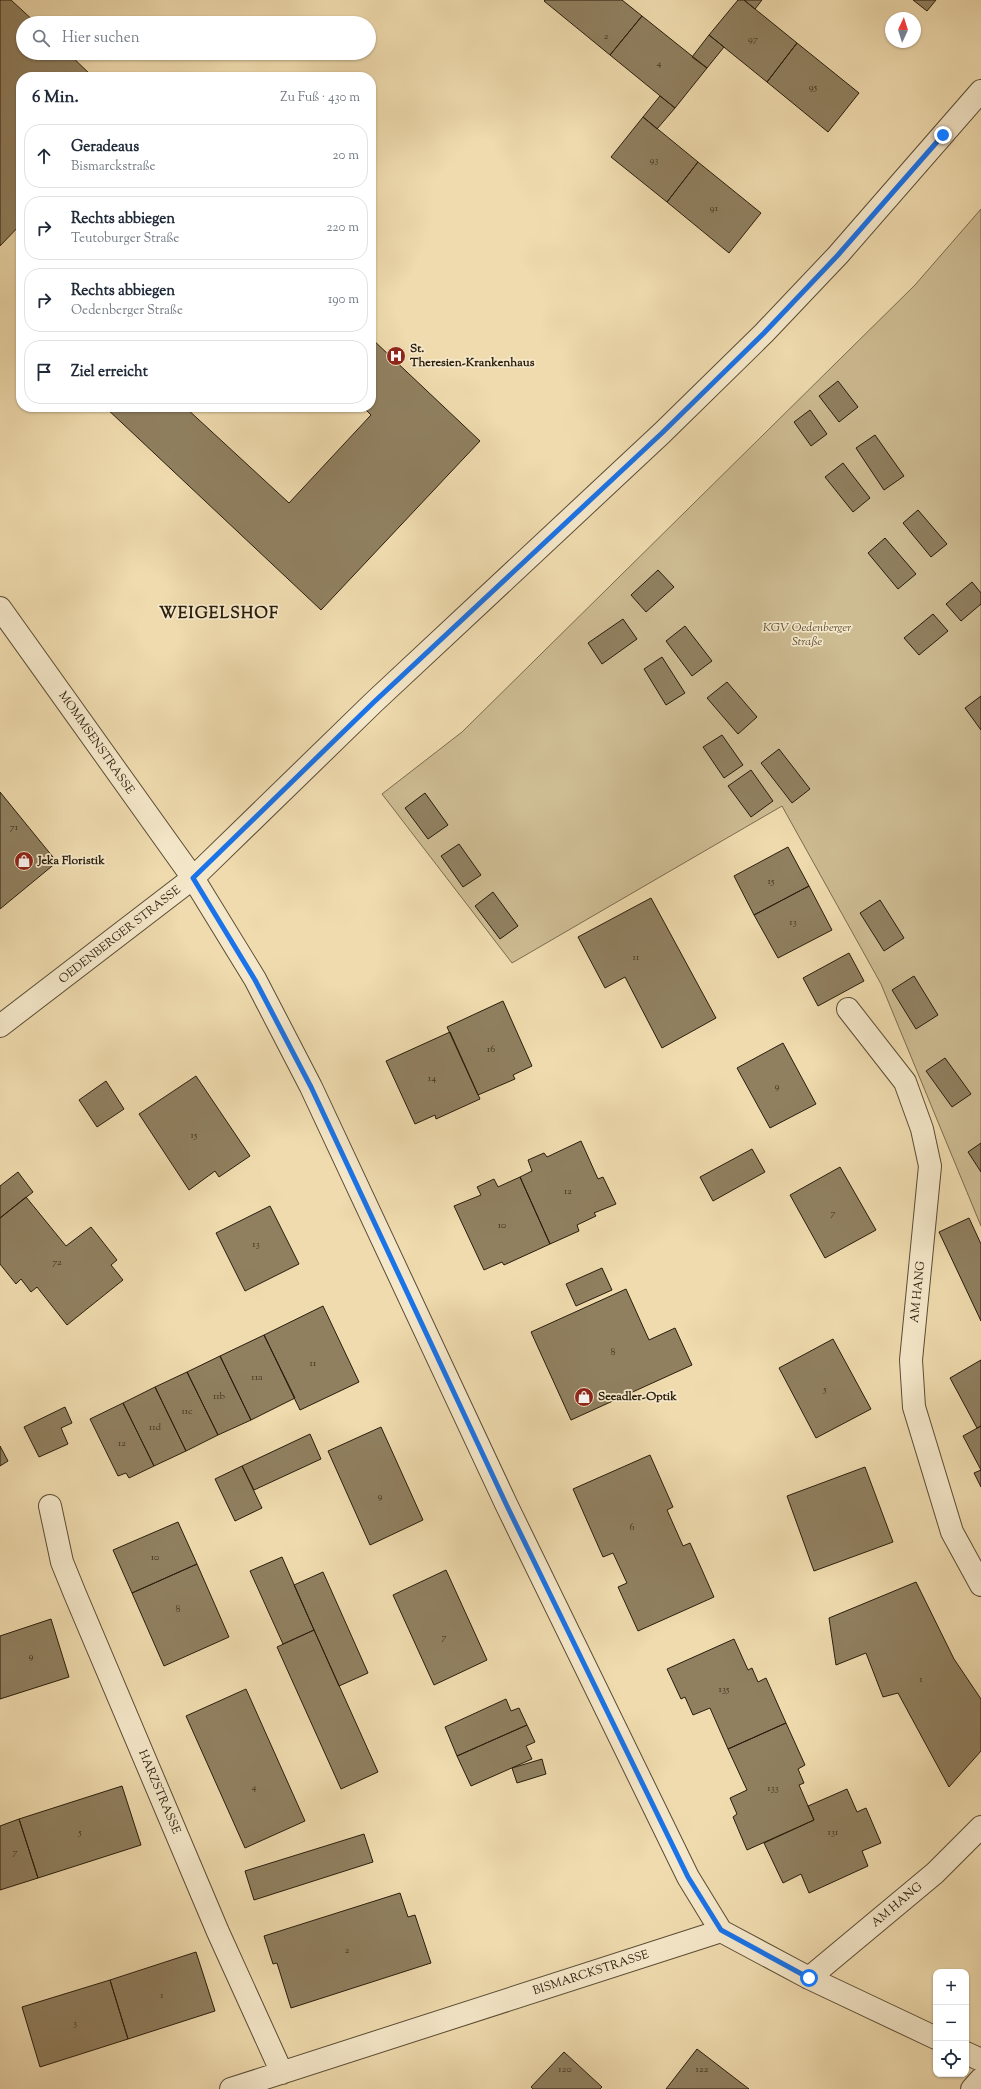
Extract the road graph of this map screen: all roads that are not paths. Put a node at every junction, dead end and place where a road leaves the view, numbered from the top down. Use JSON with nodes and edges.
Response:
{"nodes":[{"id":1,"x":981,"y":91,"type":"edge"},
{"id":2,"x":0,"y":608,"type":"edge"},
{"id":3,"x":193,"y":878,"type":"junction"},
{"id":4,"x":848,"y":1009,"type":"dead end"},
{"id":5,"x":0,"y":1026,"type":"edge"},
{"id":6,"x":50,"y":1506,"type":"dead end"},
{"id":7,"x":981,"y":1584,"type":"edge"},
{"id":8,"x":981,"y":1827,"type":"edge"},
{"id":9,"x":721,"y":1930,"type":"junction"},
{"id":10,"x":809,"y":1978,"type":"junction"},
{"id":11,"x":933,"y":2037,"type":"edge"},
{"id":12,"x":969,"y":2054,"type":"edge"},
{"id":13,"x":981,"y":2060,"type":"edge"},
{"id":14,"x":282,"y":2073,"type":"junction"},
{"id":15,"x":981,"y":2079,"type":"edge"},
{"id":16,"x":231,"y":2089,"type":"edge"},
{"id":17,"x":972,"y":2089,"type":"edge"}],
"edges":[{"from":1,"to":3,"type":"street","name":"OEDENBERGER STRASSE"},
{"from":2,"to":3,"type":"street","name":"MOMMSENSTRASSE"},
{"from":3,"to":5,"type":"street","name":"OEDENBERGER STRASSE"},
{"from":3,"to":9,"type":"street","name":"MOMMSENSTRASSE"},
{"from":4,"to":7,"type":"street","name":"AM HANG"},
{"from":6,"to":14,"type":"street","name":"HARZSTRASSE"},
{"from":8,"to":10,"type":"street","name":"AM HANG"},
{"from":9,"to":10,"type":"street"},
{"from":9,"to":14,"type":"street","name":"BISMARCKSTRASSE"},
{"from":10,"to":11,"type":"street"},
{"from":12,"to":13,"type":"street"},
{"from":14,"to":16,"type":"street","name":"BISMARCKSTRASSE"},
{"from":15,"to":17,"type":"street"}]}
